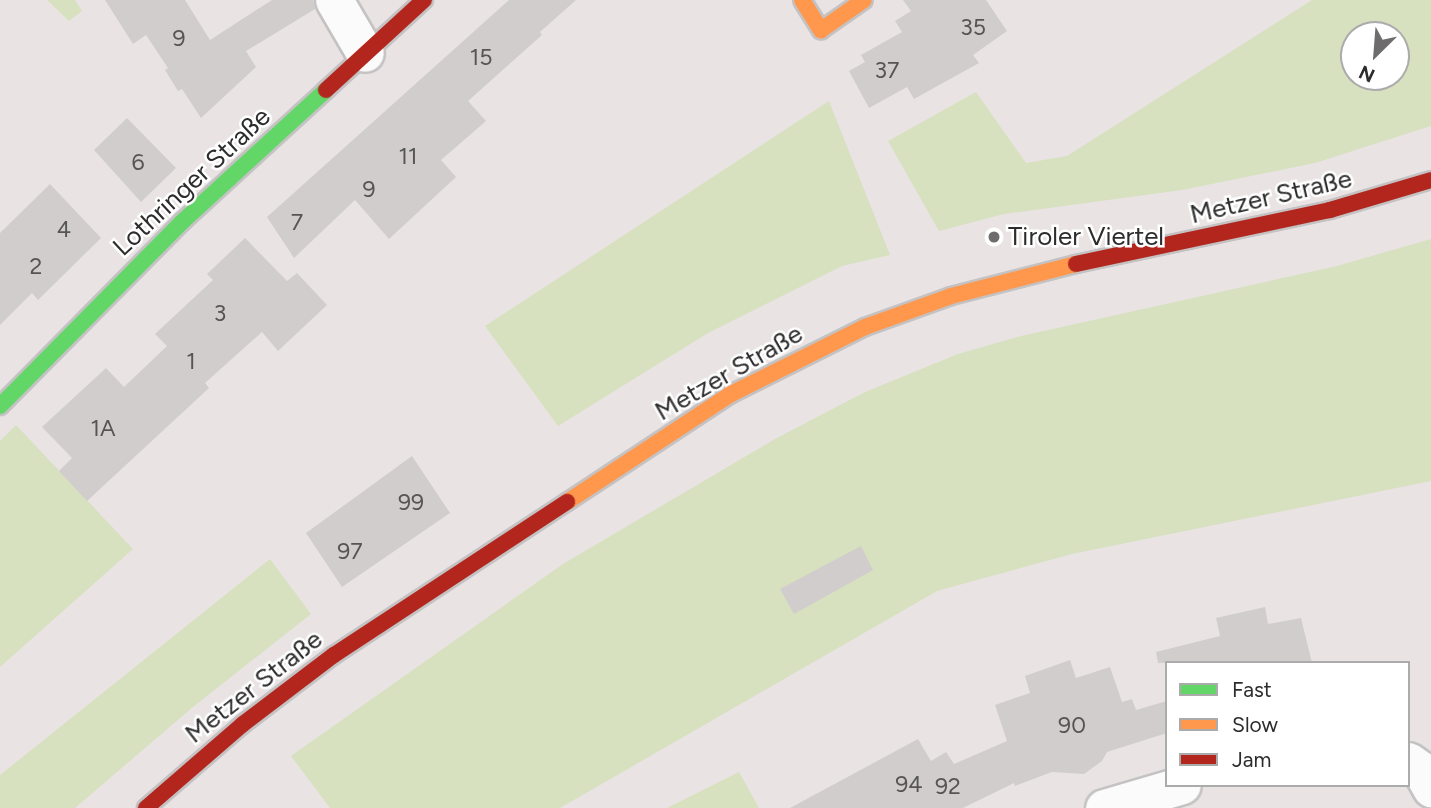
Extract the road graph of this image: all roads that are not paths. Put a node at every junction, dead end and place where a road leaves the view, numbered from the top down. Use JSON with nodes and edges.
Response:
{"nodes":[{"id":1,"x":334,"y":0,"type":"edge"},
{"id":2,"x":424,"y":0,"type":"edge"},
{"id":3,"x":802,"y":0,"type":"edge"},
{"id":4,"x":863,"y":0,"type":"edge"},
{"id":5,"x":365,"y":53,"type":"junction"},
{"id":6,"x":1431,"y":180,"type":"edge"},
{"id":7,"x":0,"y":406,"type":"edge"},
{"id":8,"x":1410,"y":762,"type":"edge"},
{"id":9,"x":1175,"y":787,"type":"edge"},
{"id":10,"x":1431,"y":788,"type":"edge"},
{"id":11,"x":146,"y":808,"type":"edge"},
{"id":12,"x":1104,"y":808,"type":"edge"}],
"edges":[{"from":1,"to":5,"type":"street"},
{"from":2,"to":5,"type":"main road","name":"Lothringer Straße"},
{"from":3,"to":4,"type":"main road"},
{"from":5,"to":7,"type":"main road","name":"Lothringer Straße"},
{"from":6,"to":11,"type":"main road","name":"Metzer Straße"},
{"from":8,"to":10,"type":"street"},
{"from":9,"to":12,"type":"street"}]}
